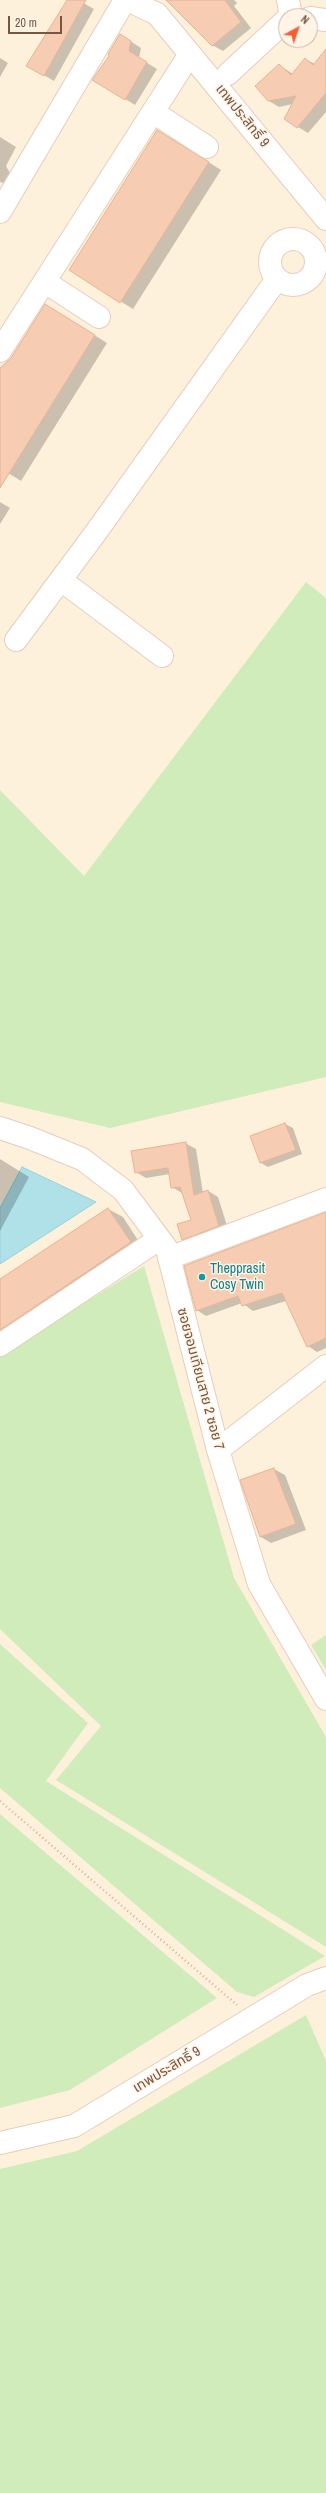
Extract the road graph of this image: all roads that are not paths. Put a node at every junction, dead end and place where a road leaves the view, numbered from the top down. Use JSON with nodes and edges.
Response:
{"nodes":[{"id":1,"x":126,"y":0,"type":"edge"},
{"id":2,"x":156,"y":7,"type":"edge"},
{"id":3,"x":278,"y":29,"type":"edge"},
{"id":4,"x":190,"y":54,"type":"junction"},
{"id":5,"x":228,"y":74,"type":"dead end"},
{"id":6,"x":153,"y":112,"type":"junction"},
{"id":7,"x":207,"y":147,"type":"dead end"},
{"id":8,"x":0,"y":212,"type":"edge"},
{"id":9,"x":325,"y":218,"type":"edge"},
{"id":10,"x":305,"y":242,"type":"junction"},
{"id":11,"x":277,"y":279,"type":"junction"},
{"id":12,"x":45,"y":282,"type":"junction"},
{"id":13,"x":99,"y":317,"type":"dead end"},
{"id":14,"x":0,"y":351,"type":"edge"},
{"id":15,"x":61,"y":580,"type":"junction"},
{"id":16,"x":16,"y":640,"type":"dead end"},
{"id":17,"x":162,"y":656,"type":"dead end"},
{"id":18,"x":0,"y":1128,"type":"edge"},
{"id":19,"x":326,"y":1199,"type":"edge"},
{"id":20,"x":159,"y":1238,"type":"junction"},
{"id":21,"x":169,"y":1258,"type":"junction"},
{"id":22,"x":0,"y":1345,"type":"edge"},
{"id":23,"x":326,"y":1366,"type":"edge"},
{"id":24,"x":218,"y":1450,"type":"junction"},
{"id":25,"x":326,"y":1699,"type":"edge"},
{"id":26,"x":326,"y":1978,"type":"edge"},
{"id":27,"x":0,"y":2143,"type":"edge"}],
"edges":[{"from":1,"to":2,"type":"street"},
{"from":1,"to":8,"type":"street"},
{"from":2,"to":4,"type":"street","name":"เทพประสิทธิ์ 9"},
{"from":3,"to":5,"type":"street"},
{"from":4,"to":6,"type":"street"},
{"from":4,"to":9,"type":"street","name":"เทพประสิทธิ์ 9"},
{"from":6,"to":7,"type":"street"},
{"from":6,"to":12,"type":"street"},
{"from":9,"to":10,"type":"street"},
{"from":10,"to":11,"type":"street"},
{"from":10,"to":11,"type":"street"},
{"from":11,"to":15,"type":"street"},
{"from":12,"to":13,"type":"street"},
{"from":12,"to":14,"type":"street"},
{"from":15,"to":16,"type":"street"},
{"from":15,"to":17,"type":"street"},
{"from":18,"to":20,"type":"street","name":"ซอยจอมเทียนสาย 2 ซอย 7"},
{"from":19,"to":21,"type":"street"},
{"from":20,"to":21,"type":"street","name":"ซอยจอมเทียนสาย 2 ซอย 7"},
{"from":20,"to":22,"type":"street"},
{"from":21,"to":24,"type":"street","name":"ซอยจอมเทียนสาย 2 ซอย 7"},
{"from":23,"to":24,"type":"street"},
{"from":24,"to":25,"type":"street","name":"ซอยจอมเทียนสาย 2 ซอย 7"},
{"from":26,"to":27,"type":"street","name":"เทพประสิทธิ์ 9"}]}
